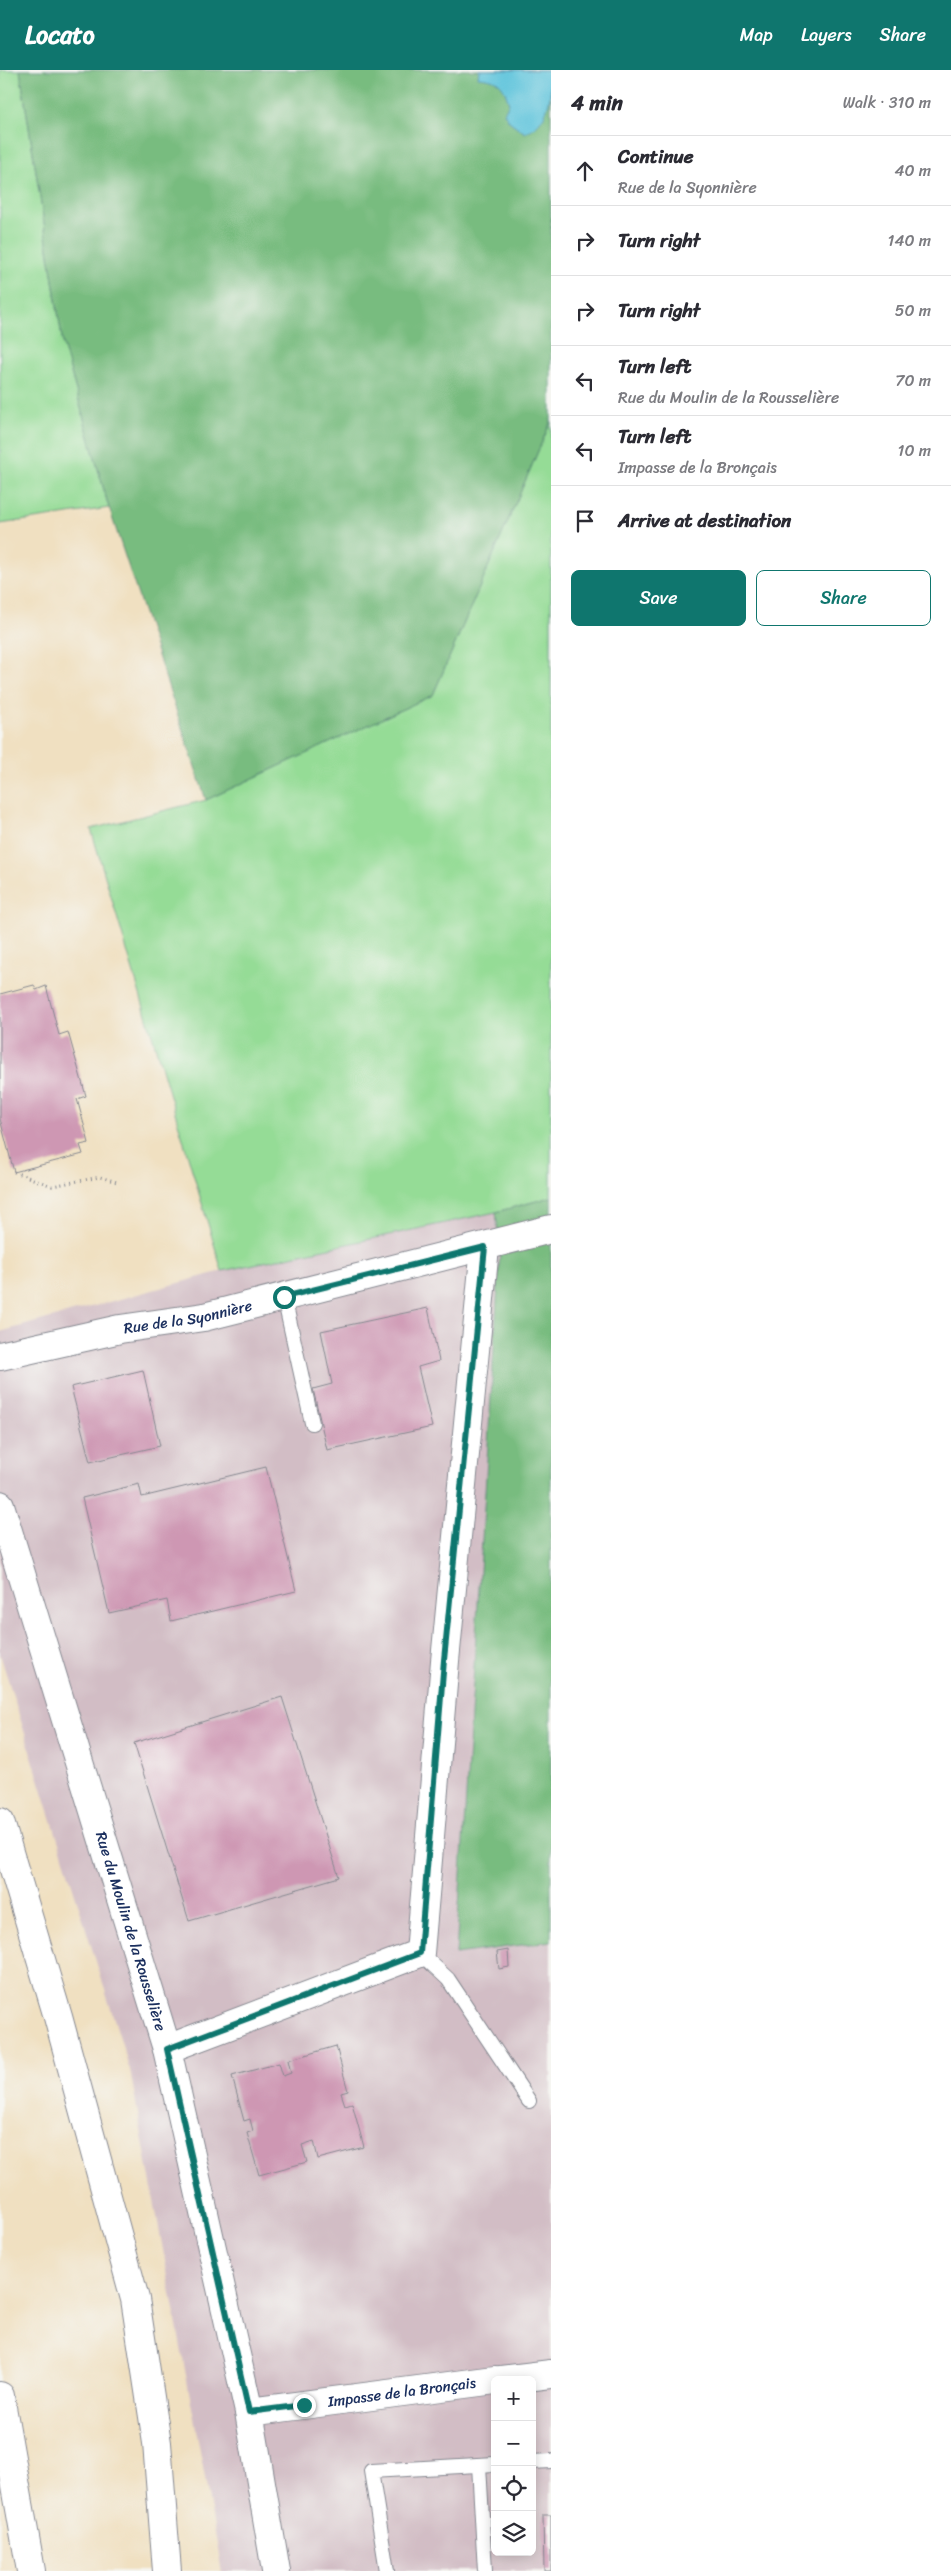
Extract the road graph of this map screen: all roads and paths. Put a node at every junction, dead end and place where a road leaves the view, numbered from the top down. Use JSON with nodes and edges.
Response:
{"nodes":[{"id":1,"x":14,"y":1172,"type":"dead end"},
{"id":2,"x":117,"y":1182,"type":"dead end"},
{"id":3,"x":551,"y":1228,"type":"edge"},
{"id":4,"x":485,"y":1247,"type":"junction"},
{"id":5,"x":284,"y":1297,"type":"junction"},
{"id":6,"x":0,"y":1356,"type":"edge"},
{"id":7,"x":312,"y":1423,"type":"dead end"},
{"id":8,"x":0,"y":1505,"type":"edge"},
{"id":9,"x":0,"y":1822,"type":"edge"},
{"id":10,"x":420,"y":1953,"type":"junction"},
{"id":11,"x":167,"y":2049,"type":"junction"},
{"id":12,"x":529,"y":2101,"type":"dead end"},
{"id":13,"x":551,"y":2374,"type":"edge"},
{"id":14,"x":534,"y":2376,"type":"edge"},
{"id":15,"x":491,"y":2381,"type":"edge"},
{"id":16,"x":0,"y":2396,"type":"edge"},
{"id":17,"x":249,"y":2412,"type":"junction"},
{"id":18,"x":551,"y":2461,"type":"edge"},
{"id":19,"x":536,"y":2462,"type":"edge"},
{"id":20,"x":491,"y":2464,"type":"edge"},
{"id":21,"x":479,"y":2465,"type":"junction"},
{"id":22,"x":31,"y":2571,"type":"edge"},
{"id":23,"x":167,"y":2571,"type":"edge"},
{"id":24,"x":276,"y":2571,"type":"edge"},
{"id":25,"x":387,"y":2571,"type":"edge"},
{"id":26,"x":485,"y":2571,"type":"edge"}],
"edges":[{"from":1,"to":2,"type":"path"},
{"from":3,"to":4,"type":"main road","name":"Rue de la Syonnière"},
{"from":4,"to":5,"type":"main road","name":"Rue de la Syonnière"},
{"from":4,"to":10,"type":"main road"},
{"from":5,"to":6,"type":"main road","name":"Rue de la Syonnière"},
{"from":5,"to":7,"type":"lane"},
{"from":8,"to":11,"type":"main road","name":"Rue du Moulin de la Rousselière"},
{"from":9,"to":23,"type":"main road"},
{"from":10,"to":11,"type":"main road"},
{"from":10,"to":12,"type":"lane"},
{"from":11,"to":17,"type":"main road","name":"Rue du Moulin de la Rousselière"},
{"from":13,"to":14,"type":"main road"},
{"from":15,"to":17,"type":"main road","name":"Impasse de la Bronçais"},
{"from":16,"to":22,"type":"main road"},
{"from":17,"to":24,"type":"main road","name":"Rue du Moulin de la Rousselière"},
{"from":18,"to":19,"type":"lane"},
{"from":20,"to":21,"type":"lane"},
{"from":21,"to":25,"type":"lane"},
{"from":21,"to":26,"type":"lane"}]}
